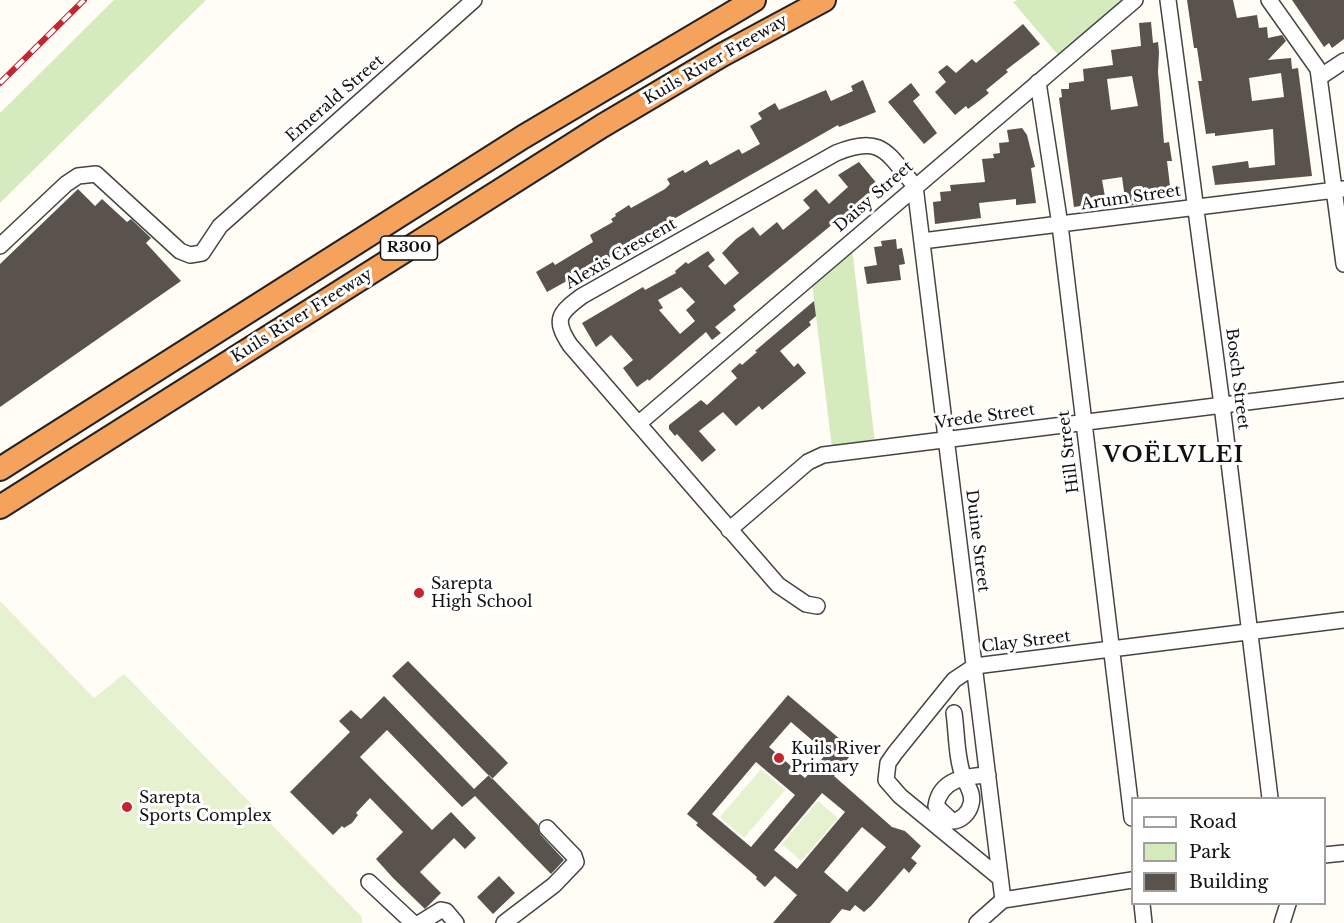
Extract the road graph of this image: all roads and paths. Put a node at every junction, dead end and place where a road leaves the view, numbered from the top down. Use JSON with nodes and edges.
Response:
{"nodes":[{"id":1,"x":474,"y":0,"type":"edge"},
{"id":2,"x":753,"y":0,"type":"edge"},
{"id":3,"x":824,"y":0,"type":"edge"},
{"id":4,"x":1135,"y":0,"type":"edge"},
{"id":5,"x":1168,"y":0,"type":"edge"},
{"id":6,"x":1269,"y":0,"type":"edge"},
{"id":7,"x":1344,"y":61,"type":"edge"},
{"id":8,"x":1320,"y":77,"type":"junction"},
{"id":9,"x":1038,"y":82,"type":"junction"},
{"id":10,"x":915,"y":186,"type":"junction"},
{"id":11,"x":1340,"y":190,"type":"edge"},
{"id":12,"x":1196,"y":207,"type":"junction"},
{"id":13,"x":1060,"y":225,"type":"junction"},
{"id":14,"x":922,"y":241,"type":"junction"},
{"id":15,"x":0,"y":246,"type":"edge"},
{"id":16,"x":1344,"y":264,"type":"edge"},
{"id":17,"x":1344,"y":390,"type":"edge"},
{"id":18,"x":1222,"y":405,"type":"junction"},
{"id":19,"x":1084,"y":422,"type":"junction"},
{"id":20,"x":638,"y":424,"type":"junction"},
{"id":21,"x":946,"y":441,"type":"junction"},
{"id":22,"x":0,"y":469,"type":"edge"},
{"id":23,"x":0,"y":507,"type":"edge"},
{"id":24,"x":729,"y":530,"type":"junction"},
{"id":25,"x":817,"y":606,"type":"dead end"},
{"id":26,"x":1344,"y":620,"type":"edge"},
{"id":27,"x":1250,"y":632,"type":"junction"},
{"id":28,"x":1112,"y":650,"type":"junction"},
{"id":29,"x":975,"y":666,"type":"junction"},
{"id":30,"x":954,"y":713,"type":"dead end"},
{"id":31,"x":988,"y":775,"type":"junction"},
{"id":32,"x":1270,"y":797,"type":"edge"},
{"id":33,"x":1131,"y":810,"type":"edge"},
{"id":34,"x":547,"y":828,"type":"dead end"},
{"id":35,"x":1344,"y":853,"type":"edge"},
{"id":36,"x":1326,"y":855,"type":"edge"},
{"id":37,"x":1000,"y":879,"type":"junction"},
{"id":38,"x":1131,"y":880,"type":"edge"},
{"id":39,"x":369,"y":882,"type":"dead end"},
{"id":40,"x":1003,"y":900,"type":"junction"},
{"id":41,"x":1142,"y":905,"type":"edge"},
{"id":42,"x":1287,"y":905,"type":"edge"},
{"id":43,"x":413,"y":923,"type":"edge"},
{"id":44,"x":420,"y":923,"type":"edge"},
{"id":45,"x":456,"y":923,"type":"edge"},
{"id":46,"x":504,"y":923,"type":"edge"},
{"id":47,"x":977,"y":923,"type":"edge"},
{"id":48,"x":1144,"y":923,"type":"edge"},
{"id":49,"x":1282,"y":923,"type":"edge"}],
"edges":[{"from":1,"to":15,"type":"street","name":"Emerald Street"},
{"from":2,"to":22,"type":"highway","name":"Kuils River Freeway","number":"R300"},
{"from":3,"to":23,"type":"highway","name":"Kuils River Freeway","number":"R300"},
{"from":4,"to":9,"type":"street","name":"Daisy Street"},
{"from":5,"to":12,"type":"street","name":"Bosch Street"},
{"from":6,"to":8,"type":"street"},
{"from":7,"to":8,"type":"street"},
{"from":8,"to":11,"type":"street"},
{"from":9,"to":10,"type":"street","name":"Daisy Street"},
{"from":9,"to":13,"type":"street","name":"Hill Street"},
{"from":10,"to":14,"type":"street","name":"Duine Street"},
{"from":10,"to":20,"type":"street","name":"Daisy Street"},
{"from":10,"to":20,"type":"street","name":"Alexis Crescent"},
{"from":11,"to":12,"type":"street","name":"Arum Street"},
{"from":11,"to":16,"type":"street"},
{"from":12,"to":13,"type":"street","name":"Arum Street"},
{"from":12,"to":18,"type":"street","name":"Bosch Street"},
{"from":13,"to":14,"type":"street","name":"Arum Street"},
{"from":13,"to":19,"type":"street","name":"Hill Street"},
{"from":14,"to":21,"type":"street","name":"Duine Street"},
{"from":17,"to":18,"type":"street","name":"Vrede Street"},
{"from":18,"to":19,"type":"street","name":"Vrede Street"},
{"from":18,"to":27,"type":"street","name":"Bosch Street"},
{"from":19,"to":21,"type":"street","name":"Vrede Street"},
{"from":19,"to":28,"type":"street","name":"Hill Street"},
{"from":20,"to":24,"type":"street","name":"Alexis Crescent"},
{"from":21,"to":24,"type":"street","name":"Vrede Street"},
{"from":21,"to":29,"type":"street","name":"Duine Street"},
{"from":24,"to":25,"type":"street","name":"Alexis Crescent"},
{"from":26,"to":27,"type":"street","name":"Clay Street"},
{"from":27,"to":28,"type":"street","name":"Clay Street"},
{"from":27,"to":32,"type":"street","name":"Bosch Street"},
{"from":28,"to":29,"type":"street","name":"Clay Street"},
{"from":28,"to":33,"type":"street","name":"Hill Street"},
{"from":29,"to":31,"type":"street","name":"Duine Street"},
{"from":29,"to":37,"type":"street","name":"Clay Street"},
{"from":30,"to":31,"type":"street"},
{"from":31,"to":37,"type":"street","name":"Duine Street"},
{"from":34,"to":46,"type":"street"},
{"from":35,"to":36,"type":"street"},
{"from":37,"to":40,"type":"street","name":"Duine Street"},
{"from":38,"to":40,"type":"street"},
{"from":39,"to":43,"type":"street"},
{"from":40,"to":47,"type":"street"},
{"from":41,"to":48,"type":"street"},
{"from":42,"to":49,"type":"street"},
{"from":44,"to":45,"type":"street"}]}
